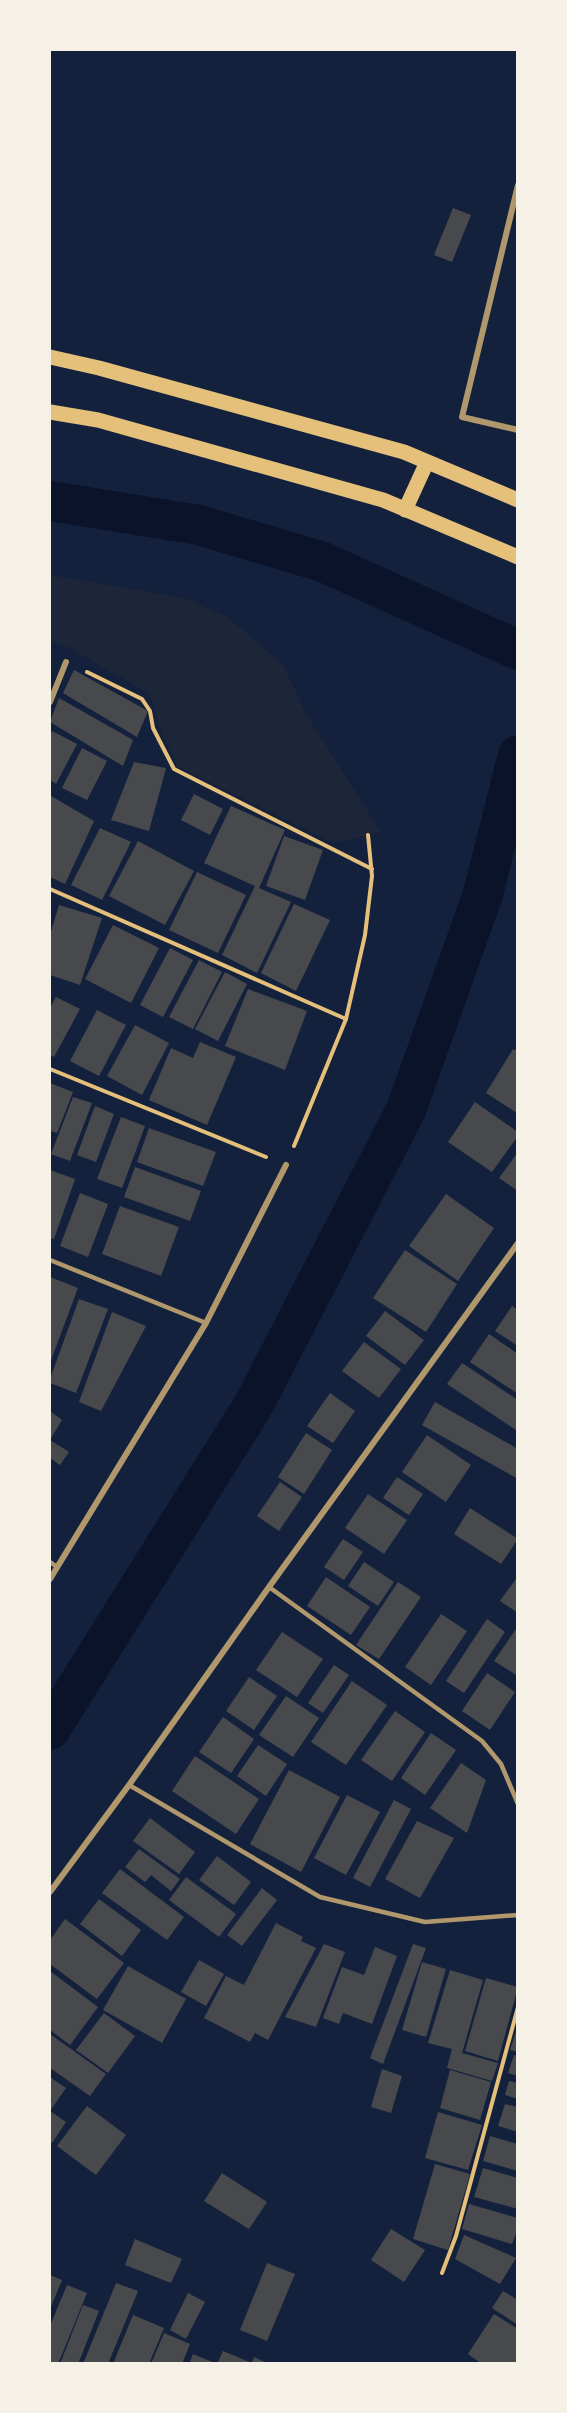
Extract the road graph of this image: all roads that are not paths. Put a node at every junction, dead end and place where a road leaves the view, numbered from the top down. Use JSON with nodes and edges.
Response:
{"nodes":[{"id":1,"x":518,"y":184,"type":"edge"},
{"id":2,"x":50,"y":357,"type":"edge"},
{"id":3,"x":50,"y":412,"type":"edge"},
{"id":4,"x":518,"y":430,"type":"edge"},
{"id":5,"x":427,"y":462,"type":"junction"},
{"id":6,"x":518,"y":500,"type":"edge"},
{"id":7,"x":405,"y":510,"type":"junction"},
{"id":8,"x":518,"y":557,"type":"edge"},
{"id":9,"x":66,"y":662,"type":"road end"},
{"id":10,"x":50,"y":702,"type":"edge"},
{"id":11,"x":286,"y":1165,"type":"road end"},
{"id":12,"x":518,"y":1243,"type":"edge"},
{"id":13,"x":50,"y":1260,"type":"edge"},
{"id":14,"x":206,"y":1323,"type":"junction"},
{"id":15,"x":50,"y":1562,"type":"edge"},
{"id":16,"x":57,"y":1567,"type":"junction"},
{"id":17,"x":50,"y":1579,"type":"edge"},
{"id":18,"x":269,"y":1587,"type":"junction"},
{"id":19,"x":129,"y":1785,"type":"junction"},
{"id":20,"x":518,"y":1804,"type":"edge"},
{"id":21,"x":50,"y":1893,"type":"edge"},
{"id":22,"x":518,"y":1915,"type":"edge"}],
"edges":[{"from":1,"to":4,"type":"street"},
{"from":2,"to":5,"type":"main road"},
{"from":3,"to":7,"type":"main road"},
{"from":5,"to":6,"type":"main road"},
{"from":5,"to":7,"type":"main road"},
{"from":7,"to":8,"type":"main road"},
{"from":9,"to":10,"type":"street"},
{"from":11,"to":14,"type":"street"},
{"from":12,"to":18,"type":"street"},
{"from":13,"to":14,"type":"lane"},
{"from":14,"to":16,"type":"street"},
{"from":15,"to":16,"type":"lane"},
{"from":16,"to":17,"type":"street"},
{"from":18,"to":19,"type":"street"},
{"from":18,"to":20,"type":"lane"},
{"from":19,"to":21,"type":"street"},
{"from":19,"to":22,"type":"lane"}]}
